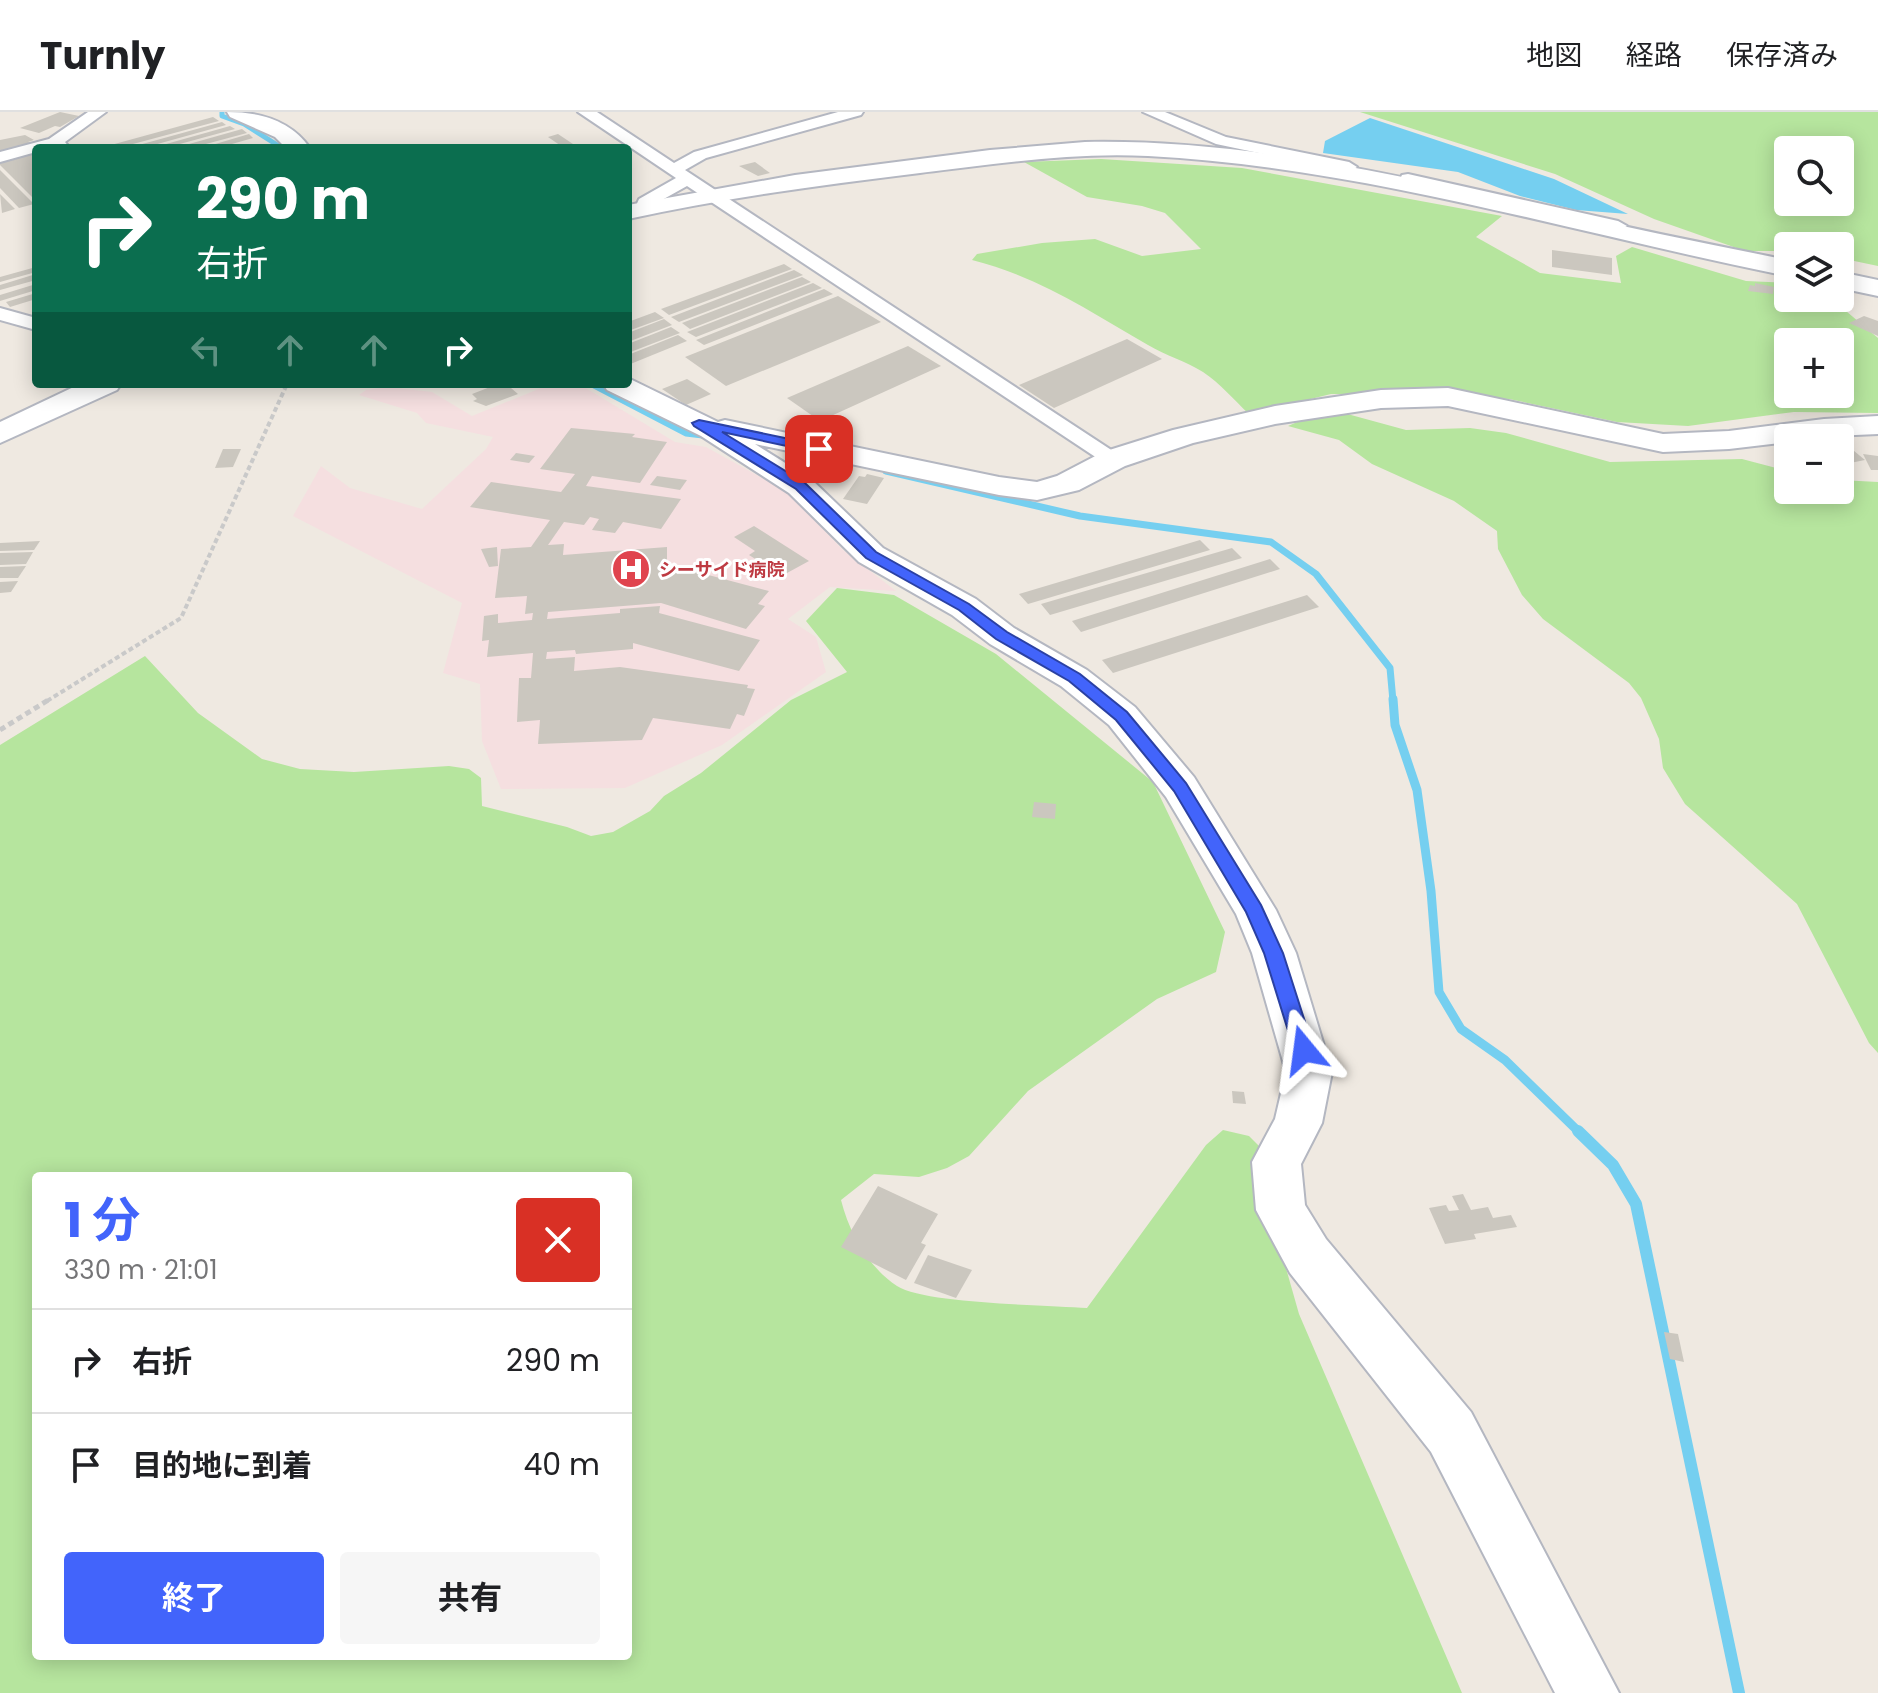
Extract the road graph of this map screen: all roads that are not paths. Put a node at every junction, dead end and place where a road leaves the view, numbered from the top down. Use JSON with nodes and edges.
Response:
{"nodes":[{"id":1,"x":98,"y":112,"type":"edge"},
{"id":2,"x":238,"y":112,"type":"edge"},
{"id":3,"x":586,"y":112,"type":"edge"},
{"id":4,"x":855,"y":112,"type":"edge"},
{"id":5,"x":1151,"y":112,"type":"edge"},
{"id":6,"x":60,"y":144,"type":"edge"},
{"id":7,"x":295,"y":144,"type":"edge"},
{"id":8,"x":32,"y":150,"type":"edge"},
{"id":9,"x":0,"y":157,"type":"edge"},
{"id":10,"x":673,"y":170,"type":"junction"},
{"id":11,"x":689,"y":180,"type":"junction"},
{"id":12,"x":714,"y":194,"type":"junction"},
{"id":13,"x":636,"y":210,"type":"edge"},
{"id":14,"x":1774,"y":263,"type":"edge"},
{"id":15,"x":1774,"y":263,"type":"edge"},
{"id":16,"x":1854,"y":283,"type":"edge"},
{"id":17,"x":1878,"y":288,"type":"edge"},
{"id":18,"x":0,"y":314,"type":"edge"},
{"id":19,"x":32,"y":323,"type":"edge"},
{"id":20,"x":96,"y":388,"type":"edge"},
{"id":21,"x":625,"y":388,"type":"edge"},
{"id":22,"x":1878,"y":425,"type":"edge"},
{"id":23,"x":716,"y":433,"type":"junction"},
{"id":24,"x":0,"y":434,"type":"edge"},
{"id":25,"x":1114,"y":459,"type":"junction"},
{"id":26,"x":1588,"y":1693,"type":"edge"}],
"edges":[{"from":1,"to":6,"type":"street"},
{"from":2,"to":7,"type":"street"},
{"from":3,"to":10,"type":"street"},
{"from":4,"to":10,"type":"street"},
{"from":5,"to":14,"type":"street"},
{"from":8,"to":9,"type":"street"},
{"from":10,"to":11,"type":"street"},
{"from":11,"to":12,"type":"street"},
{"from":11,"to":13,"type":"street"},
{"from":12,"to":13,"type":"street"},
{"from":12,"to":15,"type":"street"},
{"from":12,"to":25,"type":"street"},
{"from":16,"to":17,"type":"street"},
{"from":18,"to":19,"type":"street"},
{"from":20,"to":24,"type":"street"},
{"from":21,"to":23,"type":"street"},
{"from":22,"to":25,"type":"street"},
{"from":23,"to":25,"type":"street"},
{"from":23,"to":26,"type":"street"}]}
